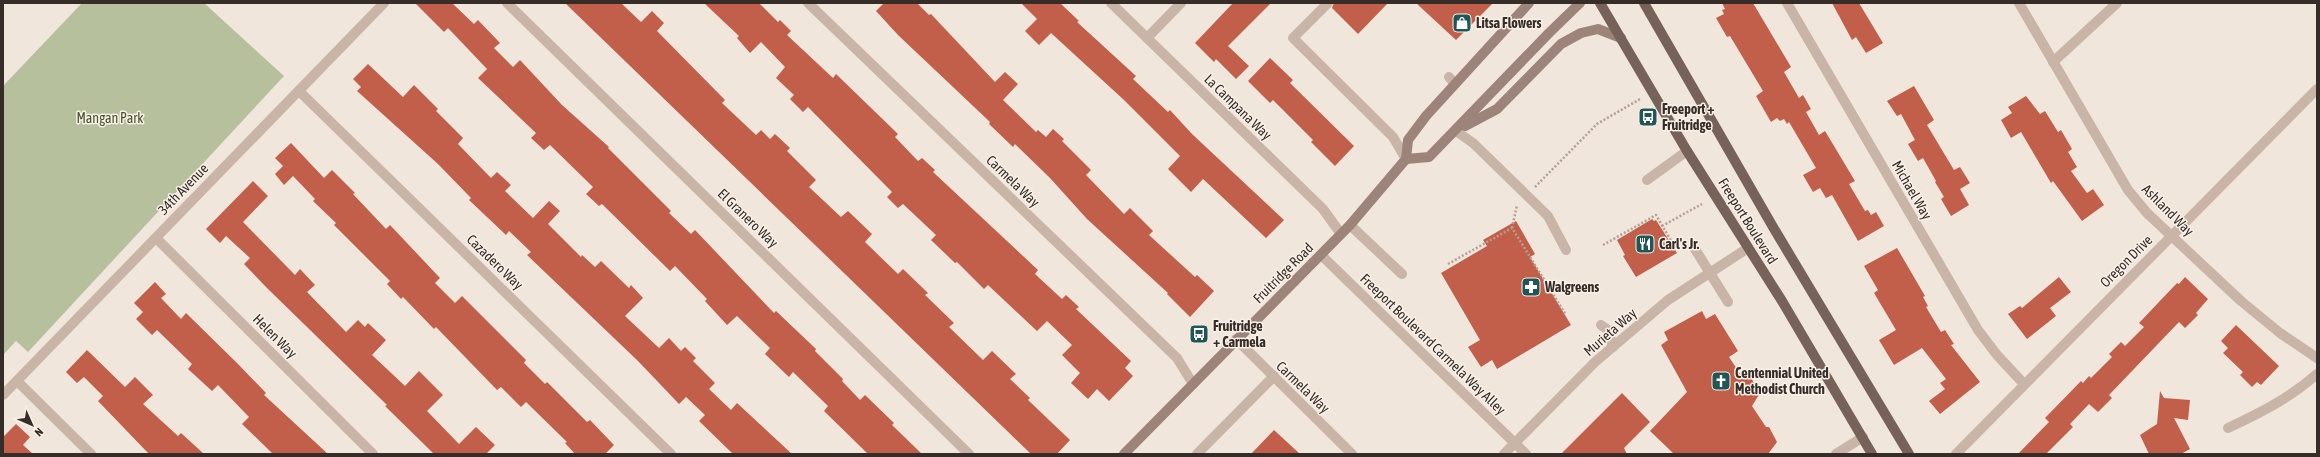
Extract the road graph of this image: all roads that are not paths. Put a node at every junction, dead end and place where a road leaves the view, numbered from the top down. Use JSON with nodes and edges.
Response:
{"nodes":[{"id":1,"x":384,"y":3,"type":"edge"},
{"id":2,"x":507,"y":3,"type":"edge"},
{"id":3,"x":808,"y":3,"type":"edge"},
{"id":4,"x":1111,"y":3,"type":"edge"},
{"id":5,"x":1181,"y":3,"type":"edge"},
{"id":6,"x":1328,"y":3,"type":"edge"},
{"id":7,"x":1529,"y":3,"type":"edge"},
{"id":8,"x":1580,"y":3,"type":"edge"},
{"id":9,"x":1600,"y":3,"type":"edge"},
{"id":10,"x":1644,"y":3,"type":"edge"},
{"id":11,"x":1787,"y":3,"type":"edge"},
{"id":12,"x":2019,"y":3,"type":"edge"},
{"id":13,"x":2117,"y":3,"type":"edge"},
{"id":14,"x":1147,"y":38,"type":"junction"},
{"id":15,"x":1621,"y":38,"type":"junction"},
{"id":16,"x":2053,"y":62,"type":"junction"},
{"id":17,"x":2317,"y":89,"type":"edge"},
{"id":18,"x":299,"y":91,"type":"junction"},
{"id":19,"x":1456,"y":131,"type":"junction"},
{"id":20,"x":1687,"y":151,"type":"junction"},
{"id":21,"x":1406,"y":159,"type":"junction"},
{"id":22,"x":1647,"y":180,"type":"dead end"},
{"id":23,"x":1350,"y":225,"type":"junction"},
{"id":24,"x":1341,"y":234,"type":"junction"},
{"id":25,"x":2172,"y":235,"type":"junction"},
{"id":26,"x":156,"y":238,"type":"junction"},
{"id":27,"x":1748,"y":248,"type":"junction"},
{"id":28,"x":1695,"y":249,"type":"dead end"},
{"id":29,"x":1566,"y":250,"type":"dead end"},
{"id":30,"x":1321,"y":255,"type":"junction"},
{"id":31,"x":1711,"y":272,"type":"junction"},
{"id":32,"x":1402,"y":274,"type":"dead end"},
{"id":33,"x":1728,"y":302,"type":"dead end"},
{"id":34,"x":1601,"y":325,"type":"dead end"},
{"id":35,"x":1236,"y":339,"type":"junction"},
{"id":36,"x":1613,"y":347,"type":"junction"},
{"id":37,"x":2317,"y":358,"type":"edge"},
{"id":38,"x":2317,"y":374,"type":"edge"},
{"id":39,"x":1274,"y":376,"type":"junction"},
{"id":40,"x":17,"y":381,"type":"junction"},
{"id":41,"x":1193,"y":384,"type":"junction"},
{"id":42,"x":2024,"y":384,"type":"junction"},
{"id":43,"x":3,"y":395,"type":"edge"},
{"id":44,"x":2228,"y":428,"type":"dead end"},
{"id":45,"x":1863,"y":437,"type":"junction"},
{"id":46,"x":1515,"y":443,"type":"junction"},
{"id":47,"x":91,"y":454,"type":"edge"},
{"id":48,"x":373,"y":454,"type":"edge"},
{"id":49,"x":671,"y":454,"type":"edge"},
{"id":50,"x":968,"y":454,"type":"edge"},
{"id":51,"x":1124,"y":454,"type":"edge"},
{"id":52,"x":1197,"y":454,"type":"edge"},
{"id":53,"x":1352,"y":454,"type":"edge"},
{"id":54,"x":1504,"y":454,"type":"edge"},
{"id":55,"x":1526,"y":454,"type":"edge"},
{"id":56,"x":1836,"y":454,"type":"edge"},
{"id":57,"x":1872,"y":454,"type":"edge"},
{"id":58,"x":1909,"y":454,"type":"edge"},
{"id":59,"x":1956,"y":454,"type":"edge"}],
"edges":[{"from":1,"to":18,"type":"street","name":"34th Avenue"},
{"from":2,"to":50,"type":"street","name":"El Granero Way"},
{"from":3,"to":41,"type":"street","name":"Carmela Way"},
{"from":4,"to":14,"type":"street","name":"La Campana Way"},
{"from":5,"to":14,"type":"street"},
{"from":6,"to":21,"type":"street"},
{"from":7,"to":21,"type":"main road"},
{"from":8,"to":19,"type":"main road"},
{"from":9,"to":15,"type":"main road","name":"Freeport Boulevard"},
{"from":10,"to":58,"type":"main road","name":"Freeport Boulevard"},
{"from":11,"to":42,"type":"street","name":"Michael Way"},
{"from":12,"to":16,"type":"street","name":"Ashland Way"},
{"from":13,"to":16,"type":"street"},
{"from":14,"to":24,"type":"street","name":"La Campana Way"},
{"from":15,"to":19,"type":"main road"},
{"from":15,"to":20,"type":"main road","name":"Freeport Boulevard"},
{"from":16,"to":25,"type":"street","name":"Ashland Way"},
{"from":17,"to":25,"type":"street","name":"Oregon Drive"},
{"from":18,"to":26,"type":"street","name":"34th Avenue"},
{"from":18,"to":49,"type":"street","name":"Cazadero Way"},
{"from":19,"to":21,"type":"main road"},
{"from":19,"to":29,"type":"street"},
{"from":20,"to":22,"type":"street"},
{"from":20,"to":27,"type":"main road","name":"Freeport Boulevard"},
{"from":21,"to":23,"type":"main road","name":"Fruitridge Road"},
{"from":23,"to":24,"type":"main road","name":"Fruitridge Road"},
{"from":23,"to":32,"type":"street"},
{"from":24,"to":30,"type":"main road","name":"Fruitridge Road"},
{"from":25,"to":37,"type":"street","name":"Ashland Way"},
{"from":25,"to":42,"type":"street","name":"Oregon Drive"},
{"from":26,"to":40,"type":"street","name":"34th Avenue"},
{"from":26,"to":48,"type":"street","name":"Helen Way"},
{"from":27,"to":31,"type":"street","name":"Murieta Way"},
{"from":27,"to":45,"type":"main road","name":"Freeport Boulevard"},
{"from":28,"to":31,"type":"street"},
{"from":30,"to":35,"type":"main road","name":"Fruitridge Road"},
{"from":30,"to":46,"type":"street","name":"Freeport Boulevard Carmela Way Alley"},
{"from":31,"to":33,"type":"street"},
{"from":31,"to":36,"type":"street","name":"Murieta Way"},
{"from":34,"to":36,"type":"street"},
{"from":35,"to":39,"type":"street","name":"Carmela Way"},
{"from":35,"to":41,"type":"main road","name":"Fruitridge Road"},
{"from":36,"to":46,"type":"street","name":"Murieta Way"},
{"from":38,"to":44,"type":"street"},
{"from":39,"to":52,"type":"street"},
{"from":39,"to":53,"type":"street","name":"Carmela Way"},
{"from":40,"to":43,"type":"street","name":"34th Avenue"},
{"from":40,"to":47,"type":"street"},
{"from":41,"to":51,"type":"main road","name":"Fruitridge Road"},
{"from":42,"to":59,"type":"street","name":"Oregon Drive"},
{"from":45,"to":56,"type":"street"},
{"from":45,"to":57,"type":"main road","name":"Freeport Boulevard"},
{"from":46,"to":54,"type":"street","name":"Murieta Way"},
{"from":46,"to":55,"type":"street","name":"Freeport Boulevard Carmela Way Alley"}]}
